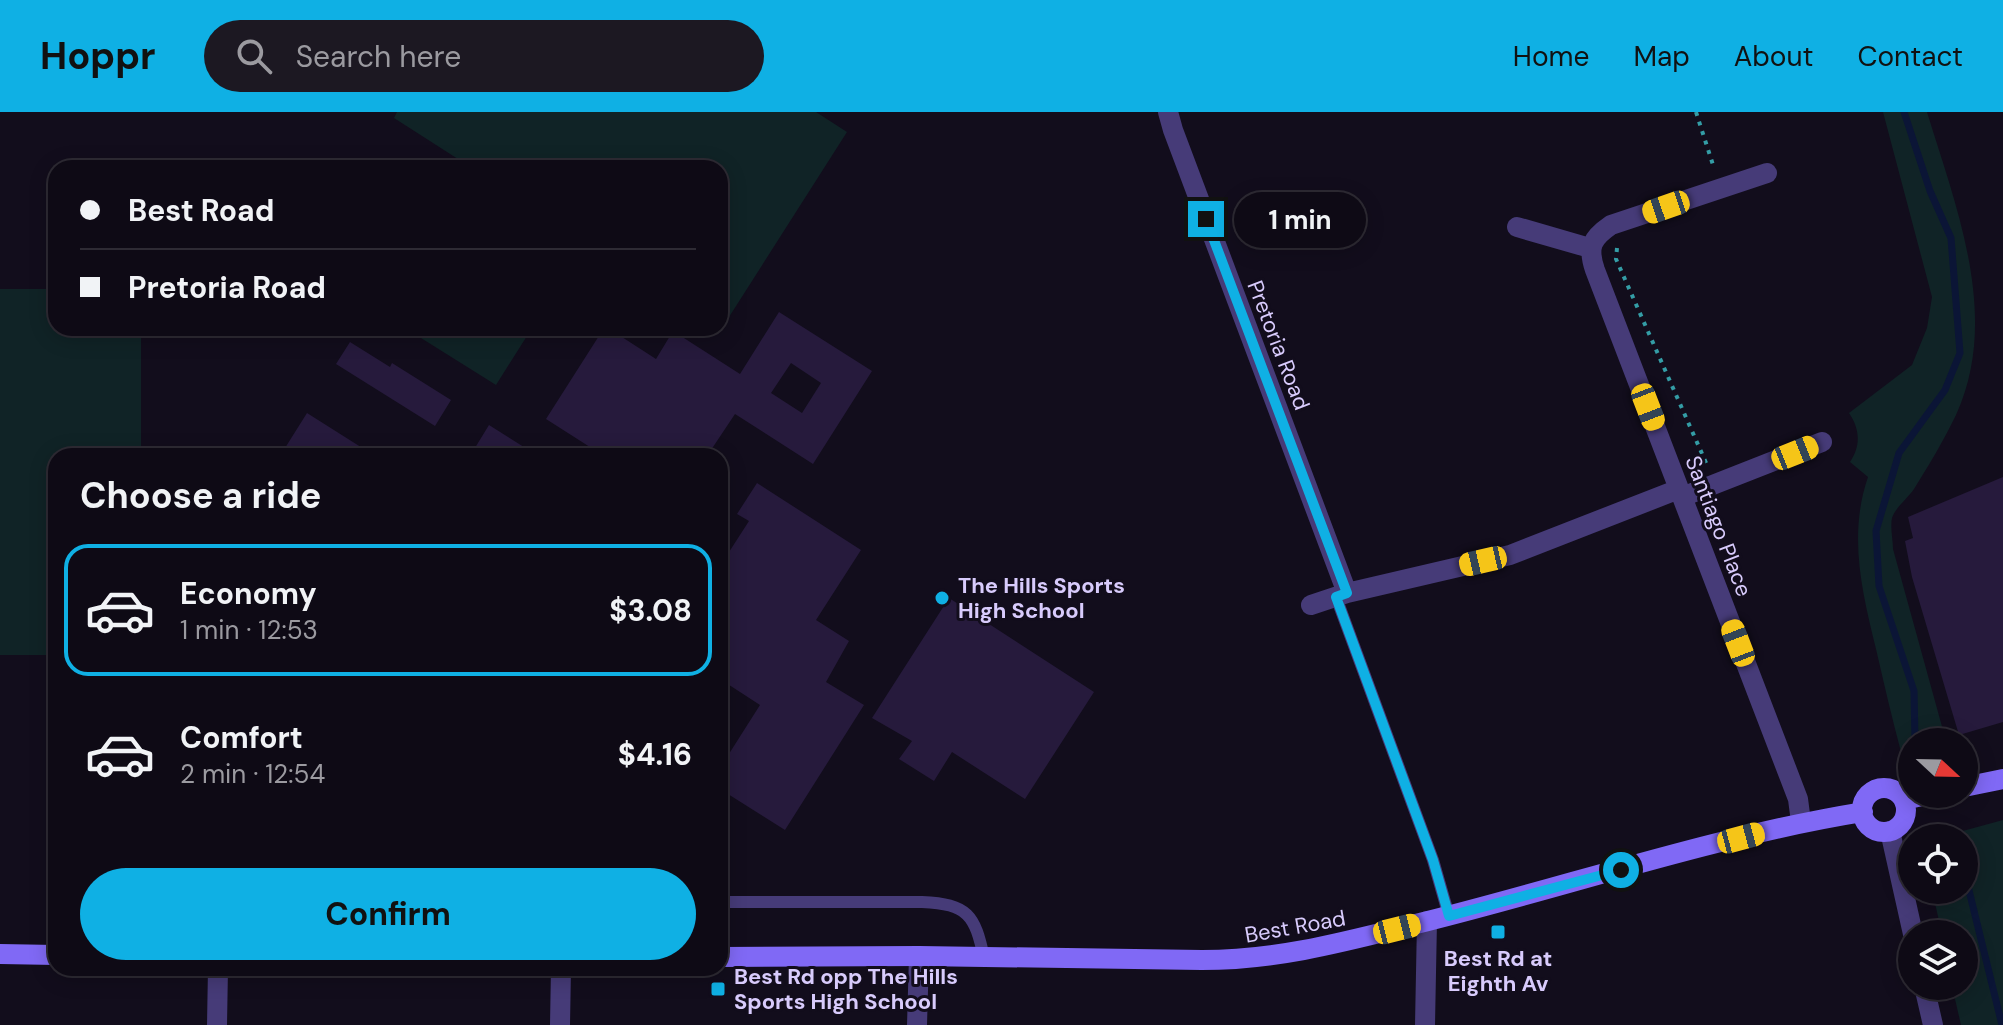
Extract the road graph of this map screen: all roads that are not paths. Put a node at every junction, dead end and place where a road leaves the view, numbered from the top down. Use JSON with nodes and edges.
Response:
{"nodes":[{"id":1,"x":1168,"y":112,"type":"edge"},
{"id":2,"x":1767,"y":173,"type":"dead end"},
{"id":3,"x":1517,"y":227,"type":"dead end"},
{"id":4,"x":1590,"y":248,"type":"junction"},
{"id":5,"x":1822,"y":442,"type":"dead end"},
{"id":6,"x":1681,"y":493,"type":"junction"},
{"id":7,"x":1341,"y":595,"type":"junction"},
{"id":8,"x":1311,"y":605,"type":"dead end"},
{"id":9,"x":2003,"y":779,"type":"edge"},
{"id":10,"x":1978,"y":784,"type":"edge"},
{"id":11,"x":1898,"y":795,"type":"edge"},
{"id":12,"x":1904,"y":808,"type":"edge"},
{"id":13,"x":1863,"y":812,"type":"junction"},
{"id":14,"x":1801,"y":822,"type":"junction"},
{"id":15,"x":1890,"y":831,"type":"junction"},
{"id":16,"x":728,"y":902,"type":"edge"},
{"id":17,"x":1449,"y":916,"type":"junction"},
{"id":18,"x":1910,"y":920,"type":"edge"},
{"id":19,"x":1427,"y":921,"type":"junction"},
{"id":20,"x":0,"y":954,"type":"edge"},
{"id":21,"x":48,"y":955,"type":"edge"},
{"id":22,"x":919,"y":956,"type":"junction"},
{"id":23,"x":728,"y":957,"type":"edge"},
{"id":24,"x":984,"y":958,"type":"junction"},
{"id":25,"x":218,"y":976,"type":"edge"},
{"id":26,"x":561,"y":976,"type":"edge"},
{"id":27,"x":1927,"y":1000,"type":"edge"},
{"id":28,"x":217,"y":1025,"type":"edge"},
{"id":29,"x":560,"y":1025,"type":"edge"},
{"id":30,"x":917,"y":1025,"type":"edge"},
{"id":31,"x":1425,"y":1025,"type":"edge"},
{"id":32,"x":1933,"y":1025,"type":"edge"}],
"edges":[{"from":1,"to":7,"type":"street","name":"Pretoria Road"},
{"from":2,"to":4,"type":"street"},
{"from":3,"to":4,"type":"street"},
{"from":4,"to":6,"type":"street","name":"Santiago Place"},
{"from":5,"to":6,"type":"street"},
{"from":6,"to":7,"type":"street"},
{"from":6,"to":14,"type":"street","name":"Santiago Place"},
{"from":7,"to":8,"type":"street"},
{"from":7,"to":17,"type":"lane"},
{"from":9,"to":10,"type":"main road"},
{"from":11,"to":13,"type":"main road"},
{"from":12,"to":15,"type":"main road"},
{"from":13,"to":14,"type":"main road","name":"Best Road"},
{"from":13,"to":15,"type":"main road"},
{"from":14,"to":17,"type":"main road","name":"Best Road"},
{"from":15,"to":18,"type":"street"},
{"from":16,"to":24,"type":"lane"},
{"from":17,"to":19,"type":"main road","name":"Best Road"},
{"from":19,"to":24,"type":"main road","name":"Best Road"},
{"from":19,"to":31,"type":"street"},
{"from":20,"to":21,"type":"main road"},
{"from":22,"to":23,"type":"main road","name":"Best Road"},
{"from":22,"to":24,"type":"main road","name":"Best Road"},
{"from":22,"to":30,"type":"street"},
{"from":25,"to":28,"type":"street"},
{"from":26,"to":29,"type":"street"},
{"from":27,"to":32,"type":"street"}]}
